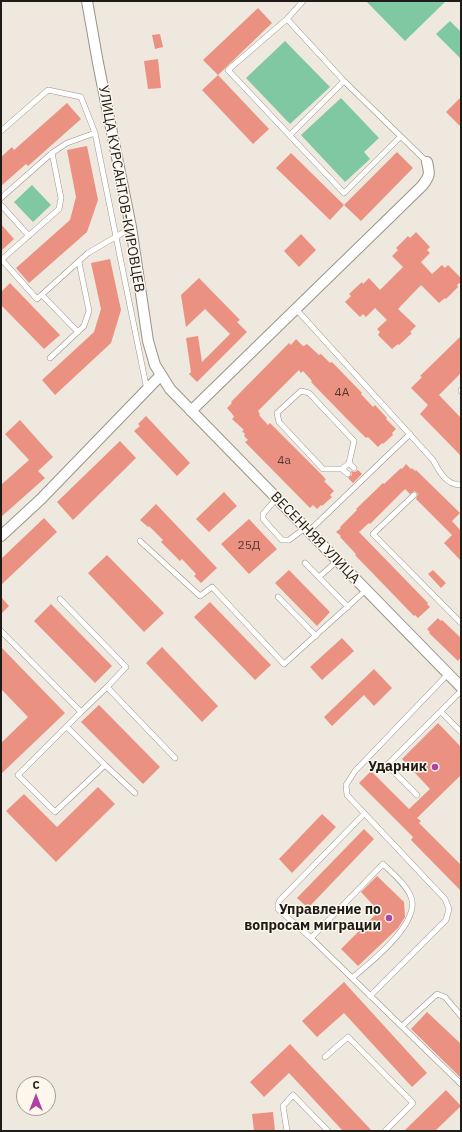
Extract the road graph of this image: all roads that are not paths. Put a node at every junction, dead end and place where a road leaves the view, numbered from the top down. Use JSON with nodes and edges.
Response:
{"nodes":[{"id":1,"x":87,"y":1,"type":"edge"},
{"id":2,"x":296,"y":1,"type":"edge"},
{"id":3,"x":303,"y":1,"type":"edge"},
{"id":4,"x":296,"y":9,"type":"junction"},
{"id":5,"x":287,"y":20,"type":"junction"},
{"id":6,"x":344,"y":81,"type":"junction"},
{"id":7,"x":1,"y":131,"type":"edge"},
{"id":8,"x":95,"y":133,"type":"junction"},
{"id":9,"x":290,"y":135,"type":"junction"},
{"id":10,"x":400,"y":136,"type":"junction"},
{"id":11,"x":52,"y":153,"type":"junction"},
{"id":12,"x":427,"y":162,"type":"joint"},
{"id":13,"x":1,"y":198,"type":"edge"},
{"id":14,"x":1,"y":205,"type":"edge"},
{"id":15,"x":131,"y":228,"type":"junction"},
{"id":16,"x":29,"y":236,"type":"junction"},
{"id":17,"x":116,"y":236,"type":"junction"},
{"id":18,"x":1,"y":260,"type":"edge"},
{"id":19,"x":79,"y":262,"type":"junction"},
{"id":20,"x":42,"y":295,"type":"junction"},
{"id":21,"x":296,"y":309,"type":"junction"},
{"id":22,"x":78,"y":332,"type":"junction"},
{"id":23,"x":50,"y":358,"type":"dead end"},
{"id":24,"x":161,"y":375,"type":"junction"},
{"id":25,"x":170,"y":389,"type":"joint"},
{"id":26,"x":147,"y":391,"type":"junction"},
{"id":27,"x":191,"y":411,"type":"junction"},
{"id":28,"x":410,"y":434,"type":"junction"},
{"id":29,"x":349,"y":463,"type":"junction"},
{"id":30,"x":354,"y":468,"type":"dead end"},
{"id":31,"x":342,"y":469,"type":"junction"},
{"id":32,"x":348,"y":474,"type":"dead end"},
{"id":33,"x":461,"y":485,"type":"edge"},
{"id":34,"x":414,"y":495,"type":"dead end"},
{"id":35,"x":276,"y":499,"type":"junction"},
{"id":36,"x":307,"y":530,"type":"junction"},
{"id":37,"x":1,"y":536,"type":"edge"},
{"id":38,"x":140,"y":541,"type":"dead end"},
{"id":39,"x":337,"y":561,"type":"junction"},
{"id":40,"x":305,"y":563,"type":"dead end"},
{"id":41,"x":319,"y":577,"type":"junction"},
{"id":42,"x":366,"y":590,"type":"junction"},
{"id":43,"x":278,"y":597,"type":"dead end"},
{"id":44,"x":60,"y":599,"type":"dead end"},
{"id":45,"x":348,"y":607,"type":"junction"},
{"id":46,"x":461,"y":623,"type":"edge"},
{"id":47,"x":1,"y":631,"type":"edge"},
{"id":48,"x":316,"y":636,"type":"junction"},
{"id":49,"x":448,"y":674,"type":"junction"},
{"id":50,"x":107,"y":687,"type":"junction"},
{"id":51,"x":461,"y":687,"type":"edge"},
{"id":52,"x":461,"y":691,"type":"edge"},
{"id":53,"x":81,"y":712,"type":"junction"},
{"id":54,"x":441,"y":712,"type":"junction"},
{"id":55,"x":66,"y":727,"type":"junction"},
{"id":56,"x":461,"y":732,"type":"edge"},
{"id":57,"x":175,"y":758,"type":"dead end"},
{"id":58,"x":105,"y":765,"type":"junction"},
{"id":59,"x":135,"y":793,"type":"dead end"},
{"id":60,"x":417,"y":795,"type":"dead end"},
{"id":61,"x":364,"y":814,"type":"junction"},
{"id":62,"x":311,"y":938,"type":"junction"},
{"id":63,"x":352,"y":978,"type":"junction"},
{"id":64,"x":370,"y":996,"type":"junction"},
{"id":65,"x":461,"y":1016,"type":"edge"},
{"id":66,"x":402,"y":1026,"type":"junction"},
{"id":67,"x":325,"y":1057,"type":"dead end"},
{"id":68,"x":461,"y":1084,"type":"edge"},
{"id":69,"x":287,"y":1131,"type":"edge"},
{"id":70,"x":328,"y":1131,"type":"edge"},
{"id":71,"x":385,"y":1131,"type":"edge"}],
"edges":[{"from":1,"to":15,"type":"street","name":"УЛИЦА КУРСАНТОВ-КИРОВЦЕВ"},
{"from":2,"to":4,"type":"lane"},
{"from":3,"to":4,"type":"lane"},
{"from":4,"to":5,"type":"lane"},
{"from":5,"to":6,"type":"lane"},
{"from":5,"to":9,"type":"lane"},
{"from":6,"to":9,"type":"lane"},
{"from":6,"to":10,"type":"lane"},
{"from":7,"to":8,"type":"lane"},
{"from":8,"to":11,"type":"lane"},
{"from":8,"to":17,"type":"lane"},
{"from":9,"to":10,"type":"lane"},
{"from":10,"to":12,"type":"lane"},
{"from":11,"to":13,"type":"lane"},
{"from":11,"to":16,"type":"lane"},
{"from":12,"to":21,"type":"street"},
{"from":14,"to":16,"type":"lane"},
{"from":15,"to":17,"type":"lane"},
{"from":15,"to":24,"type":"street","name":"УЛИЦА КУРСАНТОВ-КИРОВЦЕВ"},
{"from":16,"to":18,"type":"lane"},
{"from":17,"to":19,"type":"lane"},
{"from":17,"to":26,"type":"lane"},
{"from":18,"to":20,"type":"lane"},
{"from":19,"to":20,"type":"lane"},
{"from":19,"to":22,"type":"lane"},
{"from":20,"to":22,"type":"lane"},
{"from":21,"to":27,"type":"street"},
{"from":21,"to":28,"type":"lane"},
{"from":22,"to":23,"type":"lane"},
{"from":24,"to":25,"type":"street","name":"УЛИЦА КУРСАНТОВ-КИРОВЦЕВ"},
{"from":24,"to":26,"type":"street"},
{"from":25,"to":27,"type":"street","name":"ВЕСЕННЯЯ УЛИЦА"},
{"from":26,"to":37,"type":"street"},
{"from":27,"to":35,"type":"street","name":"ВЕСЕННЯЯ УЛИЦА"},
{"from":28,"to":33,"type":"lane"},
{"from":28,"to":36,"type":"lane"},
{"from":29,"to":30,"type":"lane"},
{"from":29,"to":31,"type":"lane"},
{"from":29,"to":31,"type":"lane"},
{"from":31,"to":32,"type":"lane"},
{"from":34,"to":46,"type":"lane"},
{"from":35,"to":36,"type":"street","name":"ВЕСЕННЯЯ УЛИЦА"},
{"from":35,"to":36,"type":"lane"},
{"from":36,"to":39,"type":"street","name":"ВЕСЕННЯЯ УЛИЦА"},
{"from":38,"to":48,"type":"lane"},
{"from":39,"to":41,"type":"lane"},
{"from":39,"to":42,"type":"street","name":"ВЕСЕННЯЯ УЛИЦА"},
{"from":40,"to":41,"type":"lane"},
{"from":41,"to":45,"type":"lane"},
{"from":42,"to":45,"type":"lane"},
{"from":42,"to":49,"type":"street","name":"ВЕСЕННЯЯ УЛИЦА"},
{"from":43,"to":48,"type":"lane"},
{"from":44,"to":50,"type":"lane"},
{"from":45,"to":48,"type":"lane"},
{"from":47,"to":53,"type":"lane"},
{"from":49,"to":51,"type":"street","name":"ВЕСЕННЯЯ УЛИЦА"},
{"from":49,"to":61,"type":"lane"},
{"from":50,"to":53,"type":"lane"},
{"from":50,"to":57,"type":"lane"},
{"from":52,"to":54,"type":"lane"},
{"from":53,"to":55,"type":"lane"},
{"from":54,"to":56,"type":"lane"},
{"from":54,"to":60,"type":"lane"},
{"from":55,"to":58,"type":"lane"},
{"from":55,"to":58,"type":"lane"},
{"from":58,"to":59,"type":"lane"},
{"from":61,"to":62,"type":"lane"},
{"from":61,"to":64,"type":"lane"},
{"from":62,"to":63,"type":"lane"},
{"from":62,"to":63,"type":"lane"},
{"from":63,"to":64,"type":"lane"},
{"from":64,"to":66,"type":"lane"},
{"from":65,"to":66,"type":"lane"},
{"from":66,"to":68,"type":"lane"},
{"from":67,"to":71,"type":"lane"},
{"from":69,"to":70,"type":"lane"}]}
